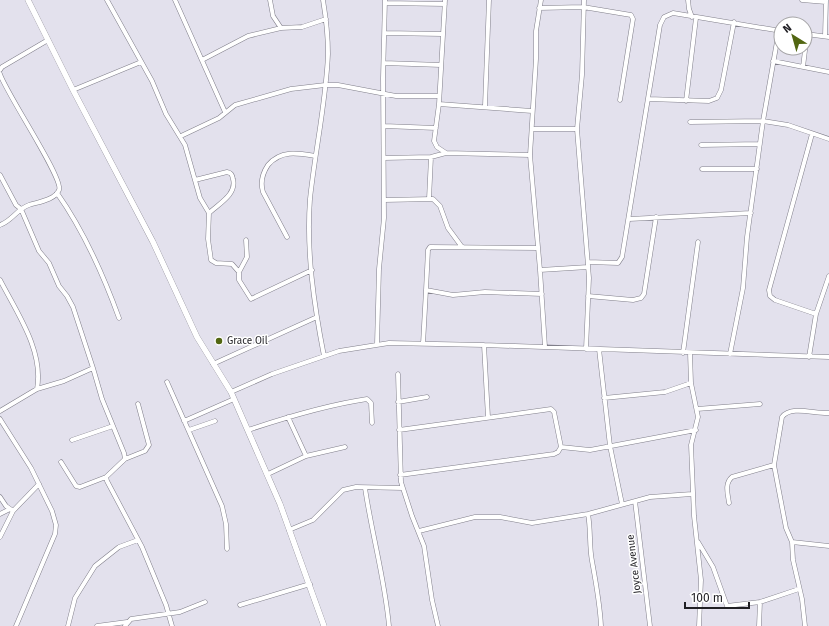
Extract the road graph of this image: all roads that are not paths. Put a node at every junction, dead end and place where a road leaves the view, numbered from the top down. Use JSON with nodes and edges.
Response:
{"nodes":[{"id":1,"x":28,"y":0,"type":"edge"},
{"id":2,"x":107,"y":0,"type":"edge"},
{"id":3,"x":175,"y":0,"type":"edge"},
{"id":4,"x":270,"y":0,"type":"edge"},
{"id":5,"x":323,"y":0,"type":"edge"},
{"id":6,"x":489,"y":0,"type":"edge"},
{"id":7,"x":541,"y":0,"type":"edge"},
{"id":8,"x":584,"y":0,"type":"edge"},
{"id":9,"x":688,"y":0,"type":"edge"},
{"id":10,"x":802,"y":0,"type":"edge"},
{"id":11,"x":385,"y":1,"type":"edge"},
{"id":12,"x":826,"y":1,"type":"edge"},
{"id":13,"x":445,"y":2,"type":"edge"},
{"id":14,"x":583,"y":7,"type":"junction"},
{"id":15,"x":539,"y":8,"type":"junction"},
{"id":16,"x":694,"y":17,"type":"junction"},
{"id":17,"x":326,"y":19,"type":"junction"},
{"id":18,"x":734,"y":22,"type":"junction"},
{"id":19,"x":281,"y":28,"type":"junction"},
{"id":20,"x":773,"y":29,"type":"edge"},
{"id":21,"x":385,"y":33,"type":"junction"},
{"id":22,"x":442,"y":34,"type":"junction"},
{"id":23,"x":813,"y":35,"type":"edge"},
{"id":24,"x":827,"y":36,"type":"edge"},
{"id":25,"x":48,"y":40,"type":"junction"},
{"id":26,"x":774,"y":56,"type":"edge"},
{"id":27,"x":804,"y":56,"type":"edge"},
{"id":28,"x":202,"y":60,"type":"junction"},
{"id":29,"x":773,"y":61,"type":"junction"},
{"id":30,"x":141,"y":62,"type":"junction"},
{"id":31,"x":384,"y":63,"type":"junction"},
{"id":32,"x":441,"y":65,"type":"junction"},
{"id":33,"x":803,"y":67,"type":"junction"},
{"id":34,"x":0,"y":70,"type":"edge"},
{"id":35,"x":829,"y":72,"type":"edge"},
{"id":36,"x":0,"y":74,"type":"edge"},
{"id":37,"x":325,"y":85,"type":"junction"},
{"id":38,"x":73,"y":90,"type":"junction"},
{"id":39,"x":384,"y":95,"type":"junction"},
{"id":40,"x":439,"y":96,"type":"junction"},
{"id":41,"x":648,"y":99,"type":"junction"},
{"id":42,"x":620,"y":100,"type":"dead end"},
{"id":43,"x":686,"y":101,"type":"junction"},
{"id":44,"x":439,"y":104,"type":"junction"},
{"id":45,"x":485,"y":106,"type":"junction"},
{"id":46,"x":532,"y":111,"type":"junction"},
{"id":47,"x":225,"y":112,"type":"junction"},
{"id":48,"x":763,"y":120,"type":"junction"},
{"id":49,"x":690,"y":122,"type":"dead end"},
{"id":50,"x":384,"y":126,"type":"junction"},
{"id":51,"x":436,"y":128,"type":"junction"},
{"id":52,"x":532,"y":128,"type":"junction"},
{"id":53,"x":577,"y":129,"type":"junction"},
{"id":54,"x":812,"y":134,"type":"junction"},
{"id":55,"x":181,"y":136,"type":"junction"},
{"id":56,"x":829,"y":140,"type":"edge"},
{"id":57,"x":760,"y":144,"type":"junction"},
{"id":58,"x":700,"y":145,"type":"dead end"},
{"id":59,"x":446,"y":153,"type":"junction"},
{"id":60,"x":530,"y":155,"type":"junction"},
{"id":61,"x":315,"y":156,"type":"junction"},
{"id":62,"x":431,"y":157,"type":"junction"},
{"id":63,"x":384,"y":158,"type":"junction"},
{"id":64,"x":702,"y":169,"type":"dead end"},
{"id":65,"x":757,"y":169,"type":"junction"},
{"id":66,"x":0,"y":175,"type":"edge"},
{"id":67,"x":196,"y":180,"type":"junction"},
{"id":68,"x":57,"y":193,"type":"junction"},
{"id":69,"x":429,"y":198,"type":"junction"},
{"id":70,"x":384,"y":200,"type":"junction"},
{"id":71,"x":21,"y":209,"type":"junction"},
{"id":72,"x":209,"y":213,"type":"junction"},
{"id":73,"x":751,"y":213,"type":"junction"},
{"id":74,"x":656,"y":217,"type":"junction"},
{"id":75,"x":629,"y":219,"type":"junction"},
{"id":76,"x":0,"y":225,"type":"edge"},
{"id":77,"x":288,"y":237,"type":"dead end"},
{"id":78,"x":246,"y":240,"type":"dead end"},
{"id":79,"x":698,"y":242,"type":"dead end"},
{"id":80,"x":462,"y":247,"type":"junction"},
{"id":81,"x":538,"y":248,"type":"junction"},
{"id":82,"x":588,"y":262,"type":"junction"},
{"id":83,"x":588,"y":267,"type":"junction"},
{"id":84,"x":312,"y":270,"type":"junction"},
{"id":85,"x":540,"y":270,"type":"junction"},
{"id":86,"x":240,"y":272,"type":"junction"},
{"id":87,"x":829,"y":276,"type":"edge"},
{"id":88,"x":0,"y":280,"type":"edge"},
{"id":89,"x":426,"y":290,"type":"junction"},
{"id":90,"x":542,"y":294,"type":"junction"},
{"id":91,"x":588,"y":296,"type":"junction"},
{"id":92,"x":816,"y":314,"type":"junction"},
{"id":93,"x":317,"y":317,"type":"junction"},
{"id":94,"x":119,"y":318,"type":"dead end"},
{"id":95,"x":377,"y":344,"type":"junction"},
{"id":96,"x":423,"y":344,"type":"junction"},
{"id":97,"x":484,"y":345,"type":"junction"},
{"id":98,"x":545,"y":347,"type":"junction"},
{"id":99,"x":586,"y":348,"type":"junction"},
{"id":100,"x":599,"y":349,"type":"junction"},
{"id":101,"x":684,"y":353,"type":"junction"},
{"id":102,"x":690,"y":353,"type":"junction"},
{"id":103,"x":730,"y":354,"type":"junction"},
{"id":104,"x":324,"y":356,"type":"junction"},
{"id":105,"x":809,"y":357,"type":"junction"},
{"id":106,"x":829,"y":357,"type":"edge"},
{"id":107,"x":213,"y":364,"type":"junction"},
{"id":108,"x":93,"y":368,"type":"junction"},
{"id":109,"x":398,"y":374,"type":"dead end"},
{"id":110,"x":167,"y":382,"type":"dead end"},
{"id":111,"x":691,"y":383,"type":"junction"},
{"id":112,"x":37,"y":389,"type":"junction"},
{"id":113,"x":231,"y":392,"type":"junction"},
{"id":114,"x":427,"y":397,"type":"dead end"},
{"id":115,"x":604,"y":398,"type":"junction"},
{"id":116,"x":234,"y":399,"type":"junction"},
{"id":117,"x":398,"y":402,"type":"junction"},
{"id":118,"x":138,"y":404,"type":"dead end"},
{"id":119,"x":760,"y":404,"type":"dead end"},
{"id":120,"x":697,"y":409,"type":"junction"},
{"id":121,"x":0,"y":410,"type":"edge"},
{"id":122,"x":829,"y":413,"type":"edge"},
{"id":123,"x":288,"y":417,"type":"junction"},
{"id":124,"x":488,"y":417,"type":"junction"},
{"id":125,"x":0,"y":418,"type":"edge"},
{"id":126,"x":184,"y":421,"type":"junction"},
{"id":127,"x":215,"y":421,"type":"dead end"},
{"id":128,"x":372,"y":423,"type":"dead end"},
{"id":129,"x":113,"y":426,"type":"junction"},
{"id":130,"x":189,"y":430,"type":"junction"},
{"id":131,"x":248,"y":430,"type":"junction"},
{"id":132,"x":399,"y":430,"type":"junction"},
{"id":133,"x":696,"y":430,"type":"junction"},
{"id":134,"x":72,"y":440,"type":"dead end"},
{"id":135,"x":561,"y":446,"type":"junction"},
{"id":136,"x":610,"y":446,"type":"junction"},
{"id":137,"x":345,"y":448,"type":"dead end"},
{"id":138,"x":306,"y":456,"type":"junction"},
{"id":139,"x":124,"y":459,"type":"junction"},
{"id":140,"x":61,"y":462,"type":"dead end"},
{"id":141,"x":774,"y":465,"type":"junction"},
{"id":142,"x":268,"y":474,"type":"junction"},
{"id":143,"x":400,"y":476,"type":"junction"},
{"id":144,"x":106,"y":477,"type":"junction"},
{"id":145,"x":39,"y":484,"type":"junction"},
{"id":146,"x":365,"y":488,"type":"junction"},
{"id":147,"x":403,"y":488,"type":"junction"},
{"id":148,"x":692,"y":494,"type":"junction"},
{"id":149,"x":0,"y":497,"type":"edge"},
{"id":150,"x":635,"y":500,"type":"junction"},
{"id":151,"x":729,"y":503,"type":"dead end"},
{"id":152,"x":622,"y":504,"type":"junction"},
{"id":153,"x":12,"y":510,"type":"junction"},
{"id":154,"x":0,"y":514,"type":"edge"},
{"id":155,"x":588,"y":514,"type":"junction"},
{"id":156,"x":289,"y":530,"type":"junction"},
{"id":157,"x":419,"y":531,"type":"junction"},
{"id":158,"x":0,"y":537,"type":"edge"},
{"id":159,"x":138,"y":540,"type":"junction"},
{"id":160,"x":697,"y":541,"type":"junction"},
{"id":161,"x":792,"y":542,"type":"junction"},
{"id":162,"x":829,"y":546,"type":"edge"},
{"id":163,"x":227,"y":549,"type":"dead end"},
{"id":164,"x":310,"y":584,"type":"junction"},
{"id":165,"x":799,"y":589,"type":"junction"},
{"id":166,"x":205,"y":602,"type":"dead end"},
{"id":167,"x":760,"y":602,"type":"junction"},
{"id":168,"x":240,"y":605,"type":"dead end"},
{"id":169,"x":169,"y":614,"type":"junction"},
{"id":170,"x":126,"y":624,"type":"edge"},
{"id":171,"x":16,"y":626,"type":"edge"},
{"id":172,"x":68,"y":626,"type":"edge"},
{"id":173,"x":97,"y":626,"type":"edge"},
{"id":174,"x":172,"y":626,"type":"edge"},
{"id":175,"x":324,"y":626,"type":"edge"},
{"id":176,"x":389,"y":626,"type":"edge"},
{"id":177,"x":438,"y":626,"type":"edge"},
{"id":178,"x":601,"y":626,"type":"edge"},
{"id":179,"x":650,"y":626,"type":"edge"},
{"id":180,"x":699,"y":626,"type":"edge"},
{"id":181,"x":759,"y":626,"type":"edge"},
{"id":182,"x":805,"y":626,"type":"edge"}],
"edges":[{"from":1,"to":25,"type":"main road"},
{"from":2,"to":30,"type":"street"},
{"from":3,"to":28,"type":"street"},
{"from":4,"to":19,"type":"street"},
{"from":5,"to":17,"type":"street"},
{"from":6,"to":45,"type":"street"},
{"from":7,"to":15,"type":"street"},
{"from":8,"to":14,"type":"street"},
{"from":9,"to":16,"type":"street"},
{"from":10,"to":12,"type":"street"},
{"from":11,"to":13,"type":"street"},
{"from":11,"to":21,"type":"street"},
{"from":12,"to":24,"type":"street"},
{"from":13,"to":22,"type":"street"},
{"from":14,"to":15,"type":"street"},
{"from":14,"to":42,"type":"street"},
{"from":14,"to":53,"type":"street"},
{"from":15,"to":46,"type":"street"},
{"from":16,"to":18,"type":"street"},
{"from":16,"to":41,"type":"street"},
{"from":16,"to":43,"type":"street"},
{"from":17,"to":19,"type":"street"},
{"from":17,"to":37,"type":"street"},
{"from":18,"to":20,"type":"street"},
{"from":18,"to":43,"type":"street"},
{"from":19,"to":28,"type":"street"},
{"from":21,"to":22,"type":"street"},
{"from":21,"to":31,"type":"street"},
{"from":22,"to":32,"type":"street"},
{"from":23,"to":24,"type":"street"},
{"from":25,"to":34,"type":"street"},
{"from":25,"to":38,"type":"main road"},
{"from":26,"to":29,"type":"street"},
{"from":27,"to":33,"type":"street"},
{"from":28,"to":47,"type":"street"},
{"from":29,"to":33,"type":"street"},
{"from":29,"to":48,"type":"street"},
{"from":30,"to":38,"type":"street"},
{"from":30,"to":55,"type":"street"},
{"from":31,"to":32,"type":"street"},
{"from":31,"to":39,"type":"street"},
{"from":32,"to":40,"type":"street"},
{"from":33,"to":35,"type":"street"},
{"from":36,"to":68,"type":"street"},
{"from":37,"to":39,"type":"street"},
{"from":37,"to":47,"type":"street"},
{"from":37,"to":61,"type":"street"},
{"from":38,"to":107,"type":"main road"},
{"from":39,"to":40,"type":"street"},
{"from":39,"to":50,"type":"street"},
{"from":40,"to":44,"type":"street"},
{"from":41,"to":43,"type":"street"},
{"from":41,"to":75,"type":"street"},
{"from":44,"to":45,"type":"street"},
{"from":44,"to":51,"type":"street"},
{"from":45,"to":46,"type":"street"},
{"from":46,"to":52,"type":"street"},
{"from":47,"to":55,"type":"street"},
{"from":48,"to":49,"type":"street"},
{"from":48,"to":54,"type":"street"},
{"from":48,"to":57,"type":"street"},
{"from":50,"to":51,"type":"street"},
{"from":50,"to":63,"type":"street"},
{"from":51,"to":59,"type":"street"},
{"from":52,"to":53,"type":"street"},
{"from":52,"to":60,"type":"street"},
{"from":53,"to":82,"type":"street"},
{"from":54,"to":56,"type":"street"},
{"from":54,"to":92,"type":"street"},
{"from":55,"to":67,"type":"street"},
{"from":57,"to":58,"type":"street"},
{"from":57,"to":65,"type":"street"},
{"from":59,"to":60,"type":"street"},
{"from":59,"to":62,"type":"street"},
{"from":60,"to":81,"type":"street"},
{"from":61,"to":77,"type":"street"},
{"from":61,"to":84,"type":"street"},
{"from":62,"to":63,"type":"street"},
{"from":62,"to":69,"type":"street"},
{"from":63,"to":70,"type":"street"},
{"from":64,"to":65,"type":"street"},
{"from":65,"to":73,"type":"street"},
{"from":66,"to":71,"type":"street"},
{"from":67,"to":72,"type":"street"},
{"from":67,"to":72,"type":"street"},
{"from":68,"to":71,"type":"street"},
{"from":68,"to":94,"type":"street"},
{"from":69,"to":70,"type":"street"},
{"from":69,"to":80,"type":"street"},
{"from":70,"to":95,"type":"street"},
{"from":71,"to":76,"type":"street"},
{"from":71,"to":108,"type":"street"},
{"from":72,"to":86,"type":"street"},
{"from":73,"to":74,"type":"street"},
{"from":73,"to":103,"type":"street"},
{"from":74,"to":75,"type":"street"},
{"from":74,"to":91,"type":"street"},
{"from":75,"to":82,"type":"street"},
{"from":78,"to":86,"type":"street"},
{"from":79,"to":101,"type":"street"},
{"from":80,"to":81,"type":"street"},
{"from":80,"to":89,"type":"street"},
{"from":81,"to":85,"type":"street"},
{"from":82,"to":83,"type":"street"},
{"from":83,"to":85,"type":"street"},
{"from":83,"to":91,"type":"street"},
{"from":84,"to":86,"type":"street"},
{"from":84,"to":93,"type":"street"},
{"from":85,"to":90,"type":"street"},
{"from":87,"to":92,"type":"street"},
{"from":88,"to":112,"type":"street"},
{"from":89,"to":90,"type":"street"},
{"from":89,"to":96,"type":"street"},
{"from":90,"to":98,"type":"street"},
{"from":91,"to":99,"type":"street"},
{"from":92,"to":105,"type":"street"},
{"from":93,"to":104,"type":"street"},
{"from":93,"to":107,"type":"street"},
{"from":95,"to":96,"type":"street"},
{"from":95,"to":104,"type":"street"},
{"from":96,"to":97,"type":"street"},
{"from":97,"to":98,"type":"street"},
{"from":97,"to":124,"type":"street"},
{"from":98,"to":99,"type":"street"},
{"from":99,"to":100,"type":"street"},
{"from":100,"to":101,"type":"street"},
{"from":100,"to":115,"type":"street"},
{"from":101,"to":102,"type":"street"},
{"from":102,"to":103,"type":"street"},
{"from":102,"to":111,"type":"street"},
{"from":103,"to":105,"type":"street"},
{"from":104,"to":113,"type":"street"},
{"from":105,"to":106,"type":"street"},
{"from":107,"to":113,"type":"main road"},
{"from":108,"to":112,"type":"street"},
{"from":108,"to":129,"type":"street"},
{"from":109,"to":117,"type":"street"},
{"from":110,"to":126,"type":"street"},
{"from":111,"to":115,"type":"street"},
{"from":111,"to":120,"type":"street"},
{"from":112,"to":121,"type":"street"},
{"from":113,"to":116,"type":"main road"},
{"from":114,"to":117,"type":"street"},
{"from":115,"to":136,"type":"street"},
{"from":116,"to":126,"type":"street"},
{"from":116,"to":131,"type":"main road"},
{"from":117,"to":132,"type":"street"},
{"from":118,"to":139,"type":"street"},
{"from":119,"to":120,"type":"street"},
{"from":120,"to":133,"type":"street"},
{"from":122,"to":141,"type":"street"},
{"from":123,"to":128,"type":"street"},
{"from":123,"to":131,"type":"street"},
{"from":123,"to":138,"type":"street"},
{"from":124,"to":132,"type":"street"},
{"from":124,"to":135,"type":"street"},
{"from":125,"to":145,"type":"street"},
{"from":126,"to":130,"type":"street"},
{"from":127,"to":130,"type":"street"},
{"from":129,"to":134,"type":"street"},
{"from":129,"to":139,"type":"street"},
{"from":130,"to":163,"type":"street"},
{"from":131,"to":142,"type":"main road"},
{"from":132,"to":143,"type":"street"},
{"from":133,"to":136,"type":"street"},
{"from":133,"to":148,"type":"street"},
{"from":135,"to":136,"type":"street"},
{"from":135,"to":143,"type":"street"},
{"from":136,"to":152,"type":"street"},
{"from":137,"to":138,"type":"street"},
{"from":138,"to":142,"type":"street"},
{"from":139,"to":144,"type":"street"},
{"from":140,"to":144,"type":"street"},
{"from":141,"to":151,"type":"street"},
{"from":141,"to":161,"type":"street"},
{"from":142,"to":156,"type":"main road"},
{"from":143,"to":147,"type":"street"},
{"from":144,"to":159,"type":"street"},
{"from":145,"to":153,"type":"street"},
{"from":145,"to":171,"type":"street"},
{"from":146,"to":147,"type":"street"},
{"from":146,"to":156,"type":"street"},
{"from":146,"to":176,"type":"street"},
{"from":147,"to":157,"type":"street"},
{"from":148,"to":150,"type":"street"},
{"from":148,"to":160,"type":"street"},
{"from":149,"to":153,"type":"street"},
{"from":150,"to":152,"type":"street"},
{"from":150,"to":179,"type":"street","name":"Joyce Avenue"},
{"from":152,"to":155,"type":"street"},
{"from":153,"to":154,"type":"street"},
{"from":153,"to":158,"type":"street"},
{"from":155,"to":157,"type":"street"},
{"from":155,"to":178,"type":"street"},
{"from":156,"to":164,"type":"main road"},
{"from":157,"to":177,"type":"street"},
{"from":159,"to":169,"type":"street"},
{"from":159,"to":172,"type":"street"},
{"from":160,"to":167,"type":"street"},
{"from":160,"to":180,"type":"street"},
{"from":161,"to":162,"type":"street"},
{"from":161,"to":165,"type":"street"},
{"from":164,"to":168,"type":"street"},
{"from":164,"to":175,"type":"main road"},
{"from":165,"to":167,"type":"street"},
{"from":165,"to":182,"type":"street"},
{"from":166,"to":169,"type":"street"},
{"from":167,"to":181,"type":"street"},
{"from":169,"to":170,"type":"street"},
{"from":169,"to":174,"type":"street"},
{"from":170,"to":173,"type":"street"}]}
